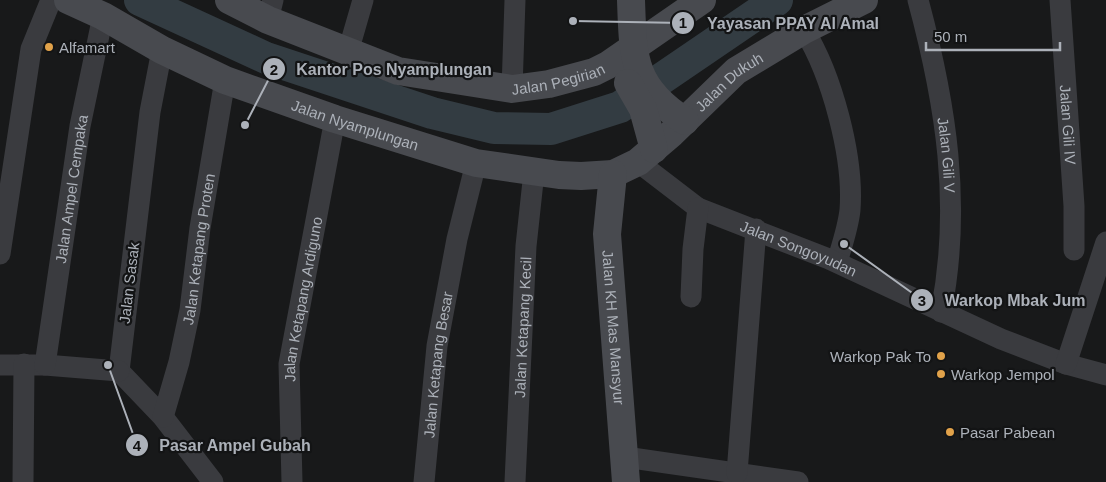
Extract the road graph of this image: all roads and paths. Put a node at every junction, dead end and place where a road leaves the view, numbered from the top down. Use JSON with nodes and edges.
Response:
{"nodes":[{"id":1,"x":51,"y":0,"type":"edge"},
{"id":2,"x":68,"y":0,"type":"edge"},
{"id":3,"x":229,"y":0,"type":"edge"},
{"id":4,"x":363,"y":0,"type":"edge"},
{"id":5,"x":515,"y":0,"type":"edge"},
{"id":6,"x":631,"y":0,"type":"edge"},
{"id":7,"x":702,"y":0,"type":"edge"},
{"id":8,"x":864,"y":0,"type":"edge"},
{"id":9,"x":918,"y":0,"type":"edge"},
{"id":10,"x":1060,"y":0,"type":"edge"},
{"id":11,"x":271,"y":10,"type":"edge"},
{"id":12,"x":103,"y":16,"type":"junction"},
{"id":13,"x":804,"y":30,"type":"junction"},
{"id":14,"x":162,"y":50,"type":"junction"},
{"id":15,"x":348,"y":52,"type":"junction"},
{"id":16,"x":626,"y":66,"type":"junction"},
{"id":17,"x":225,"y":80,"type":"junction"},
{"id":18,"x":512,"y":88,"type":"junction"},
{"id":19,"x":650,"y":105,"type":"junction"},
{"id":20,"x":335,"y":119,"type":"junction"},
{"id":21,"x":685,"y":121,"type":"junction"},
{"id":22,"x":646,"y":155,"type":"junction"},
{"id":23,"x":476,"y":163,"type":"junction"},
{"id":24,"x":534,"y":172,"type":"junction"},
{"id":25,"x":613,"y":174,"type":"junction"},
{"id":26,"x":698,"y":208,"type":"junction"},
{"id":27,"x":756,"y":229,"type":"junction"},
{"id":28,"x":1106,"y":242,"type":"edge"},
{"id":29,"x":1074,"y":250,"type":"dead end"},
{"id":30,"x":0,"y":254,"type":"edge"},
{"id":31,"x":837,"y":262,"type":"junction"},
{"id":32,"x":691,"y":297,"type":"dead end"},
{"id":33,"x":941,"y":312,"type":"junction"},
{"id":34,"x":24,"y":364,"type":"junction"},
{"id":35,"x":45,"y":364,"type":"junction"},
{"id":36,"x":1066,"y":364,"type":"junction"},
{"id":37,"x":0,"y":365,"type":"edge"},
{"id":38,"x":119,"y":371,"type":"junction"},
{"id":39,"x":1106,"y":375,"type":"edge"},
{"id":40,"x":163,"y":416,"type":"junction"},
{"id":41,"x":626,"y":469,"type":"edge"},
{"id":42,"x":727,"y":475,"type":"edge"},
{"id":43,"x":23,"y":482,"type":"edge"},
{"id":44,"x":213,"y":482,"type":"edge"},
{"id":45,"x":292,"y":482,"type":"edge"},
{"id":46,"x":424,"y":482,"type":"edge"},
{"id":47,"x":515,"y":482,"type":"edge"},
{"id":48,"x":798,"y":482,"type":"edge"}],
"edges":[{"from":1,"to":30,"type":"street"},
{"from":2,"to":12,"type":"main road","name":"Jalan Nyamplungan"},
{"from":3,"to":11,"type":"main road","name":"Jalan Pegirian"},
{"from":4,"to":15,"type":"street"},
{"from":5,"to":18,"type":"street"},
{"from":6,"to":16,"type":"main road"},
{"from":7,"to":16,"type":"main road","name":"Jalan Pegirian"},
{"from":8,"to":13,"type":"main road","name":"Jalan Dukuh"},
{"from":9,"to":33,"type":"street","name":"Jalan Gili V"},
{"from":10,"to":29,"type":"street","name":"Jalan Gili IV"},
{"from":11,"to":15,"type":"main road","name":"Jalan Pegirian"},
{"from":12,"to":14,"type":"main road","name":"Jalan Nyamplungan"},
{"from":12,"to":35,"type":"street","name":"Jalan Ampel Cempaka"},
{"from":13,"to":21,"type":"main road","name":"Jalan Dukuh"},
{"from":13,"to":31,"type":"street"},
{"from":14,"to":17,"type":"main road","name":"Jalan Nyamplungan"},
{"from":14,"to":38,"type":"street","name":"Jalan Sasak"},
{"from":15,"to":18,"type":"main road","name":"Jalan Pegirian"},
{"from":16,"to":18,"type":"main road","name":"Jalan Pegirian"},
{"from":16,"to":19,"type":"main road"},
{"from":17,"to":20,"type":"main road","name":"Jalan Nyamplungan"},
{"from":17,"to":40,"type":"street","name":"Jalan Ketapang Proten"},
{"from":19,"to":21,"type":"main road"},
{"from":19,"to":22,"type":"main road"},
{"from":20,"to":23,"type":"main road","name":"Jalan Nyamplungan"},
{"from":20,"to":45,"type":"street","name":"Jalan Ketapang Ardiguno"},
{"from":21,"to":22,"type":"main road","name":"Jalan Dukuh"},
{"from":22,"to":25,"type":"main road","name":"Jalan Nyamplungan"},
{"from":22,"to":26,"type":"street","name":"Jalan Songoyudan"},
{"from":23,"to":24,"type":"main road","name":"Jalan Nyamplungan"},
{"from":23,"to":46,"type":"street","name":"Jalan Ketapang Besar"},
{"from":24,"to":25,"type":"main road","name":"Jalan Nyamplungan"},
{"from":24,"to":47,"type":"street","name":"Jalan Ketapang Kecil"},
{"from":25,"to":41,"type":"main road","name":"Jalan KH Mas Mansyur"},
{"from":26,"to":27,"type":"street","name":"Jalan Songoyudan"},
{"from":26,"to":32,"type":"street"},
{"from":27,"to":31,"type":"street","name":"Jalan Songoyudan"},
{"from":27,"to":42,"type":"street"},
{"from":28,"to":36,"type":"street"},
{"from":31,"to":33,"type":"street","name":"Jalan Songoyudan"},
{"from":33,"to":36,"type":"street","name":"Jalan Songoyudan"},
{"from":34,"to":35,"type":"street"},
{"from":34,"to":37,"type":"street"},
{"from":34,"to":43,"type":"street"},
{"from":35,"to":38,"type":"street"},
{"from":36,"to":39,"type":"street","name":"Jalan Songoyudan"},
{"from":38,"to":40,"type":"street"},
{"from":40,"to":44,"type":"street"},
{"from":41,"to":42,"type":"street"},
{"from":42,"to":48,"type":"street"}]}
